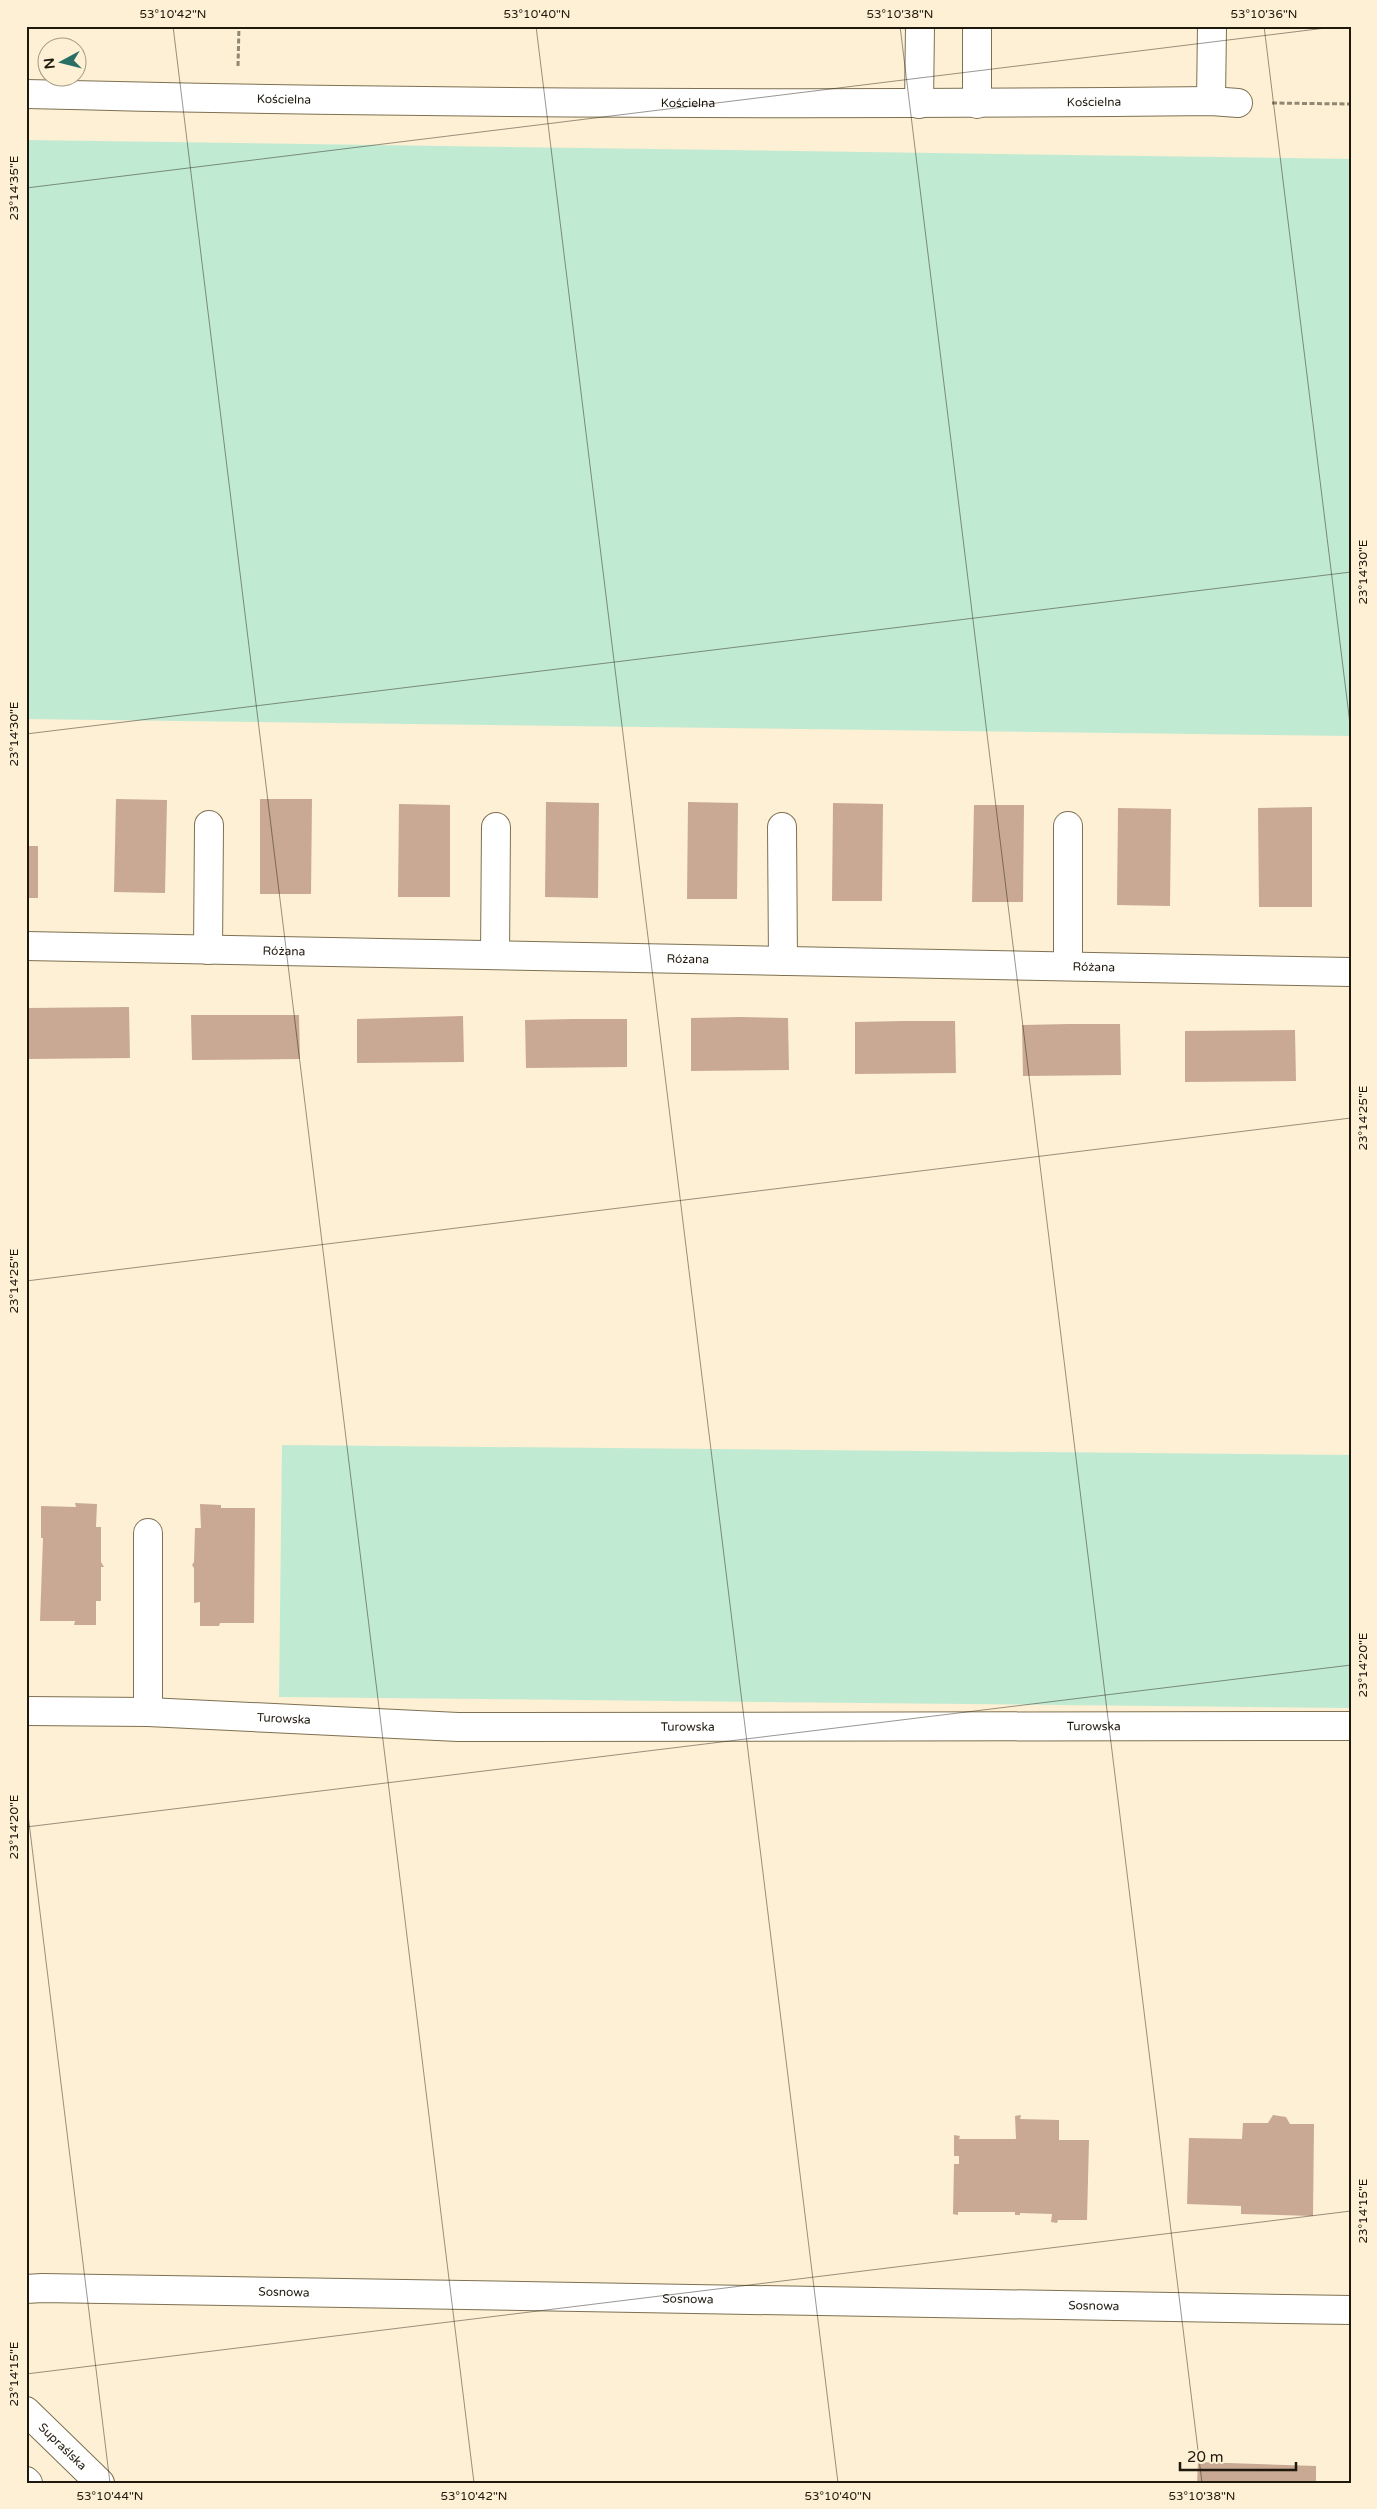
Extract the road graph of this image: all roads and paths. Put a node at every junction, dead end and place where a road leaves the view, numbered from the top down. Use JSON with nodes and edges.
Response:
{"nodes":[{"id":1,"x":238,"y":26,"type":"edge"},
{"id":2,"x":920,"y":26,"type":"edge"},
{"id":3,"x":977,"y":26,"type":"edge"},
{"id":4,"x":1212,"y":26,"type":"edge"},
{"id":5,"x":238,"y":55,"type":"dead end"},
{"id":6,"x":26,"y":94,"type":"edge"},
{"id":7,"x":1211,"y":101,"type":"junction"},
{"id":8,"x":1238,"y":102,"type":"joint"},
{"id":9,"x":919,"y":104,"type":"junction"},
{"id":10,"x":977,"y":104,"type":"junction"},
{"id":11,"x":1351,"y":104,"type":"edge"},
{"id":12,"x":209,"y":825,"type":"dead end"},
{"id":13,"x":1068,"y":826,"type":"dead end"},
{"id":14,"x":496,"y":827,"type":"dead end"},
{"id":15,"x":782,"y":827,"type":"dead end"},
{"id":16,"x":26,"y":946,"type":"edge"},
{"id":17,"x":208,"y":950,"type":"junction"},
{"id":18,"x":495,"y":955,"type":"junction"},
{"id":19,"x":783,"y":961,"type":"junction"},
{"id":20,"x":1068,"y":966,"type":"junction"},
{"id":21,"x":1351,"y":972,"type":"edge"},
{"id":22,"x":148,"y":1533,"type":"dead end"},
{"id":23,"x":26,"y":1711,"type":"edge"},
{"id":24,"x":148,"y":1712,"type":"junction"},
{"id":25,"x":1351,"y":1726,"type":"edge"},
{"id":26,"x":26,"y":2289,"type":"edge"},
{"id":27,"x":1351,"y":2310,"type":"edge"},
{"id":28,"x":26,"y":2411,"type":"edge"},
{"id":29,"x":100,"y":2483,"type":"edge"}],
"edges":[{"from":1,"to":5,"type":"path"},
{"from":2,"to":9,"type":"street"},
{"from":3,"to":10,"type":"street"},
{"from":4,"to":7,"type":"street"},
{"from":6,"to":9,"type":"street","name":"Kościelna"},
{"from":7,"to":8,"type":"street","name":"Kościelna"},
{"from":7,"to":10,"type":"street","name":"Kościelna"},
{"from":8,"to":11,"type":"path"},
{"from":9,"to":10,"type":"street","name":"Kościelna"},
{"from":12,"to":17,"type":"street"},
{"from":13,"to":20,"type":"street"},
{"from":14,"to":18,"type":"street"},
{"from":15,"to":19,"type":"street"},
{"from":16,"to":17,"type":"street","name":"Różana"},
{"from":17,"to":18,"type":"street","name":"Różana"},
{"from":18,"to":19,"type":"street","name":"Różana"},
{"from":19,"to":20,"type":"street","name":"Różana"},
{"from":20,"to":21,"type":"street","name":"Różana"},
{"from":22,"to":24,"type":"street"},
{"from":23,"to":24,"type":"street","name":"Turowska"},
{"from":24,"to":25,"type":"street","name":"Turowska"},
{"from":26,"to":27,"type":"street","name":"Sosnowa"},
{"from":28,"to":29,"type":"street","name":"Supraślska"}]}
